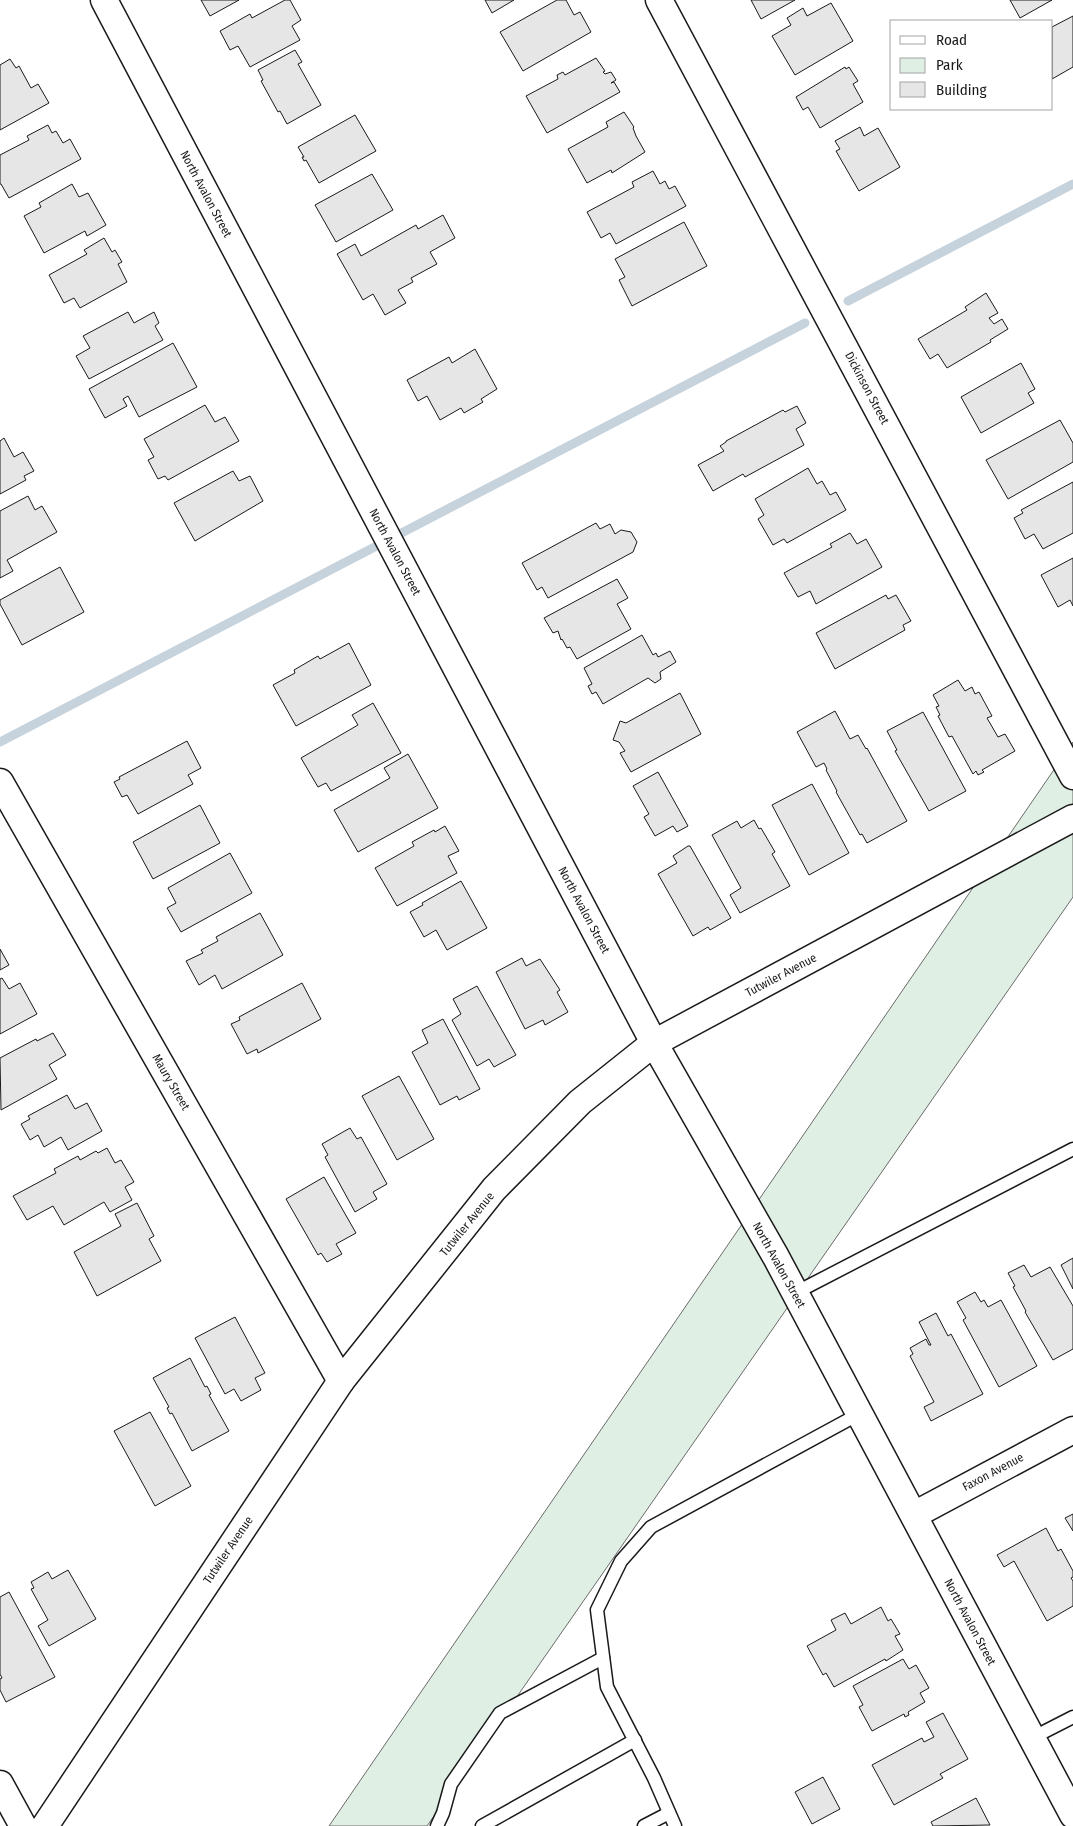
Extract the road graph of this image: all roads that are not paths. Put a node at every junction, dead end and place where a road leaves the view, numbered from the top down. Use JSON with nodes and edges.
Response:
{"nodes":[{"id":1,"x":104,"y":0,"type":"edge"},
{"id":2,"x":660,"y":0,"type":"edge"},
{"id":3,"x":1073,"y":776,"type":"edge"},
{"id":4,"x":0,"y":782,"type":"edge"},
{"id":5,"x":1073,"y":818,"type":"edge"},
{"id":6,"x":654,"y":1043,"type":"junction"},
{"id":7,"x":1073,"y":1149,"type":"edge"},
{"id":8,"x":795,"y":1293,"type":"junction"},
{"id":9,"x":341,"y":1382,"type":"junction"},
{"id":10,"x":860,"y":1414,"type":"junction"},
{"id":11,"x":1073,"y":1430,"type":"edge"},
{"id":12,"x":914,"y":1515,"type":"junction"},
{"id":13,"x":603,"y":1658,"type":"junction"},
{"id":14,"x":1073,"y":1717,"type":"edge"},
{"id":15,"x":1032,"y":1738,"type":"junction"},
{"id":16,"x":635,"y":1740,"type":"junction"},
{"id":17,"x":0,"y":1784,"type":"edge"},
{"id":18,"x":669,"y":1813,"type":"junction"},
{"id":19,"x":1073,"y":1815,"type":"edge"},
{"id":20,"x":23,"y":1826,"type":"edge"},
{"id":21,"x":44,"y":1826,"type":"edge"},
{"id":22,"x":437,"y":1826,"type":"edge"},
{"id":23,"x":482,"y":1826,"type":"edge"},
{"id":24,"x":644,"y":1826,"type":"edge"},
{"id":25,"x":675,"y":1826,"type":"edge"}],
"edges":[{"from":1,"to":6,"type":"street","name":"North Avalon Street"},
{"from":2,"to":3,"type":"street","name":"Dickinson Street"},
{"from":4,"to":9,"type":"street","name":"Maury Street"},
{"from":5,"to":6,"type":"street","name":"Tutwiler Avenue"},
{"from":6,"to":8,"type":"street","name":"North Avalon Street"},
{"from":6,"to":9,"type":"street","name":"Tutwiler Avenue"},
{"from":7,"to":8,"type":"lane"},
{"from":8,"to":10,"type":"street","name":"North Avalon Street"},
{"from":9,"to":21,"type":"street","name":"Tutwiler Avenue"},
{"from":10,"to":12,"type":"street","name":"North Avalon Street"},
{"from":10,"to":13,"type":"lane"},
{"from":11,"to":12,"type":"street","name":"Faxon Avenue"},
{"from":12,"to":15,"type":"street","name":"North Avalon Street"},
{"from":13,"to":16,"type":"lane"},
{"from":13,"to":22,"type":"lane"},
{"from":14,"to":15,"type":"lane"},
{"from":15,"to":19,"type":"street","name":"North Avalon Street"},
{"from":16,"to":18,"type":"lane"},
{"from":16,"to":23,"type":"lane"},
{"from":17,"to":20,"type":"street"},
{"from":18,"to":24,"type":"lane"},
{"from":18,"to":25,"type":"lane"}]}
